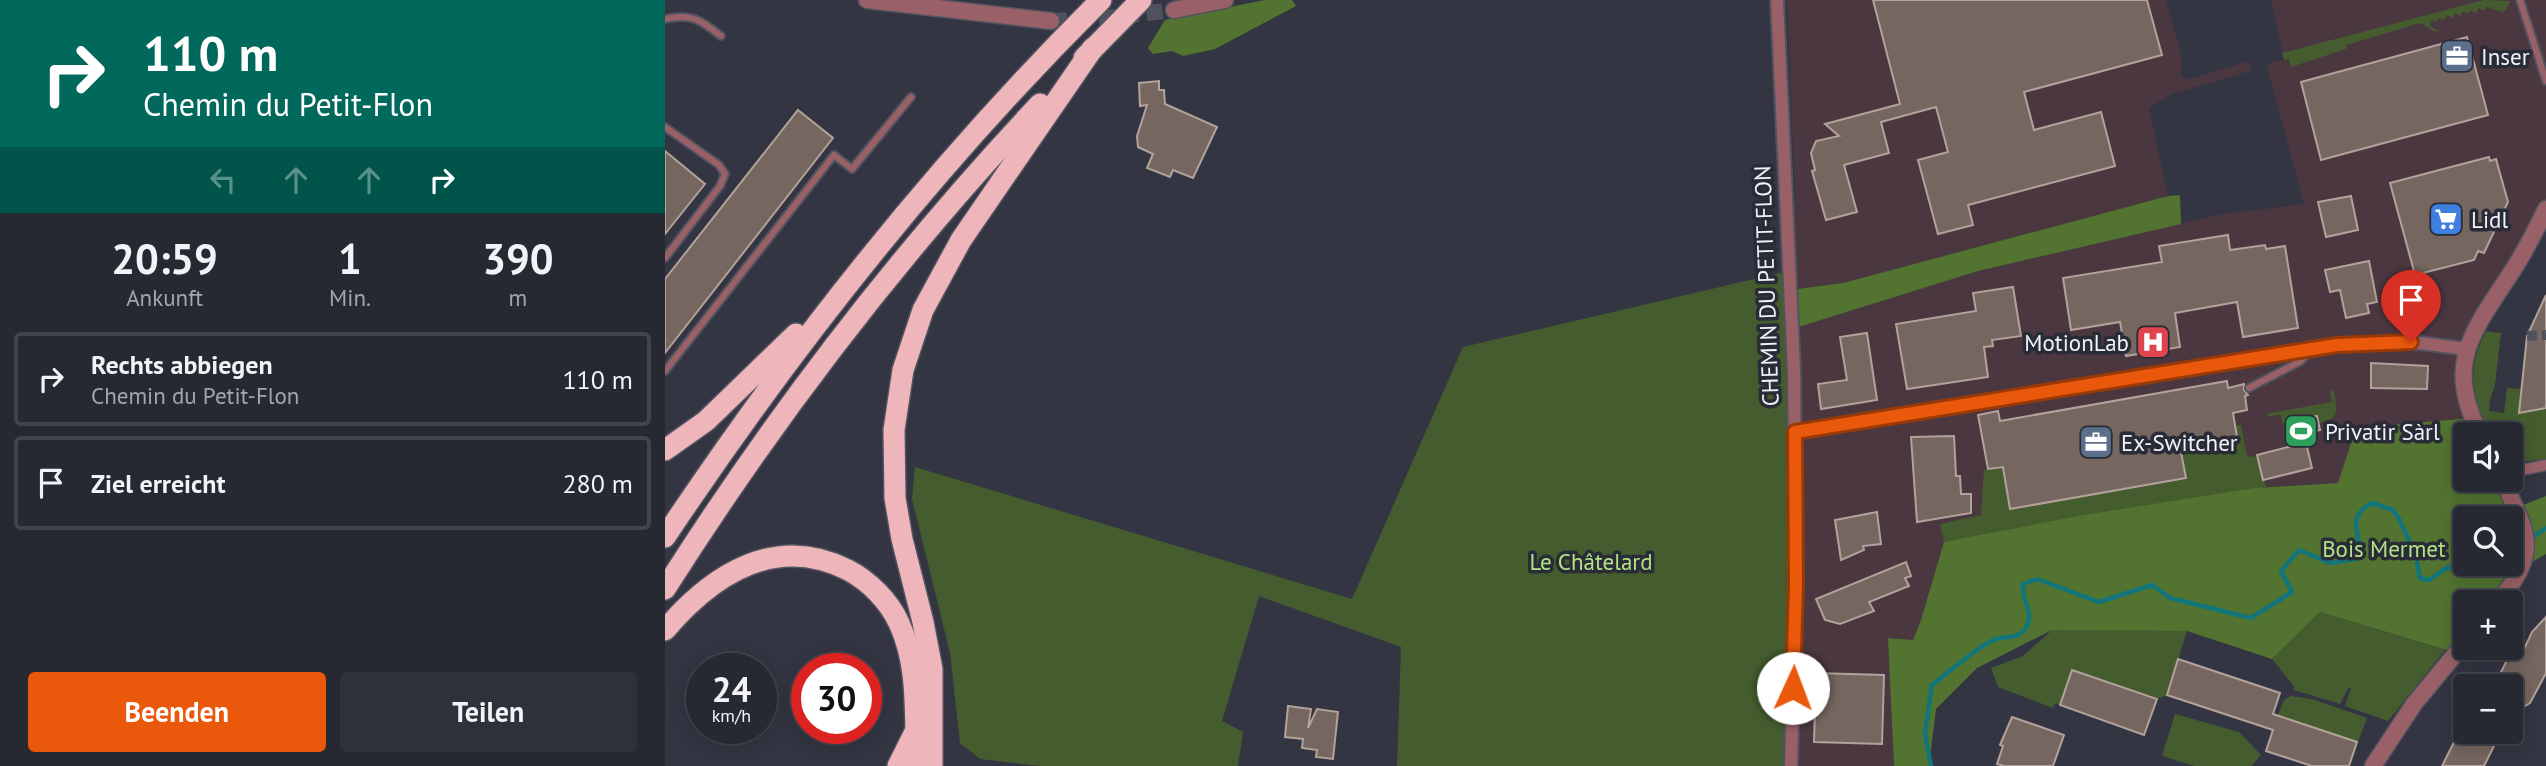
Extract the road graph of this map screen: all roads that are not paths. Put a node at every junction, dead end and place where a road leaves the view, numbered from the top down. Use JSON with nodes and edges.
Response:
{"nodes":[{"id":1,"x":867,"y":0,"type":"edge"},
{"id":2,"x":1101,"y":0,"type":"edge"},
{"id":3,"x":1141,"y":0,"type":"edge"},
{"id":4,"x":1225,"y":0,"type":"edge"},
{"id":5,"x":1777,"y":0,"type":"edge"},
{"id":6,"x":2520,"y":0,"type":"edge"},
{"id":7,"x":1174,"y":10,"type":"tunnel mouth"},
{"id":8,"x":665,"y":19,"type":"edge"},
{"id":9,"x":1051,"y":21,"type":"tunnel mouth"},
{"id":10,"x":721,"y":36,"type":"dead end"},
{"id":11,"x":1093,"y":48,"type":"junction"},
{"id":12,"x":2546,"y":81,"type":"edge"},
{"id":13,"x":911,"y":97,"type":"dead end"},
{"id":14,"x":665,"y":127,"type":"edge"},
{"id":15,"x":2546,"y":209,"type":"edge"},
{"id":16,"x":665,"y":258,"type":"edge"},
{"id":17,"x":848,"y":284,"type":"junction"},
{"id":18,"x":2311,"y":349,"type":"junction"},
{"id":19,"x":2467,"y":349,"type":"junction"},
{"id":20,"x":665,"y":371,"type":"edge"},
{"id":21,"x":2249,"y":388,"type":"dead end"},
{"id":22,"x":2475,"y":422,"type":"edge"},
{"id":23,"x":1795,"y":432,"type":"junction"},
{"id":24,"x":665,"y":450,"type":"edge"},
{"id":25,"x":2546,"y":465,"type":"edge"},
{"id":26,"x":2523,"y":470,"type":"edge"},
{"id":27,"x":2508,"y":492,"type":"edge"},
{"id":28,"x":665,"y":537,"type":"edge"},
{"id":29,"x":665,"y":589,"type":"edge"},
{"id":30,"x":2507,"y":590,"type":"edge"},
{"id":31,"x":665,"y":630,"type":"edge"},
{"id":32,"x":2453,"y":657,"type":"edge"},
{"id":33,"x":924,"y":734,"type":"junction"},
{"id":34,"x":898,"y":766,"type":"edge"},
{"id":35,"x":917,"y":766,"type":"edge"},
{"id":36,"x":932,"y":766,"type":"edge"},
{"id":37,"x":951,"y":766,"type":"edge"},
{"id":38,"x":1791,"y":766,"type":"edge"},
{"id":39,"x":2373,"y":766,"type":"edge"}],
"edges":[{"from":1,"to":9,"type":"street"},
{"from":2,"to":17,"type":"highway"},
{"from":3,"to":11,"type":"highway"},
{"from":4,"to":7,"type":"street"},
{"from":5,"to":23,"type":"street","name":"CHEMIN DU PETIT-FLON"},
{"from":6,"to":12,"type":"lane"},
{"from":8,"to":10,"type":"lane"},
{"from":11,"to":29,"type":"highway"},
{"from":11,"to":33,"type":"highway"},
{"from":13,"to":20,"type":"lane"},
{"from":14,"to":16,"type":"lane"},
{"from":15,"to":19,"type":"street"},
{"from":17,"to":24,"type":"highway"},
{"from":17,"to":28,"type":"highway"},
{"from":18,"to":19,"type":"street","name":"CHEMIN DU PETIT-FLON"},
{"from":18,"to":21,"type":"lane"},
{"from":18,"to":23,"type":"street","name":"CHEMIN DU PETIT-FLON"},
{"from":19,"to":22,"type":"street"},
{"from":23,"to":38,"type":"street"},
{"from":25,"to":26,"type":"street"},
{"from":27,"to":30,"type":"street"},
{"from":31,"to":33,"type":"highway"},
{"from":32,"to":39,"type":"street"},
{"from":33,"to":34,"type":"highway"},
{"from":33,"to":35,"type":"highway"},
{"from":33,"to":36,"type":"highway"},
{"from":33,"to":37,"type":"highway"}]}
